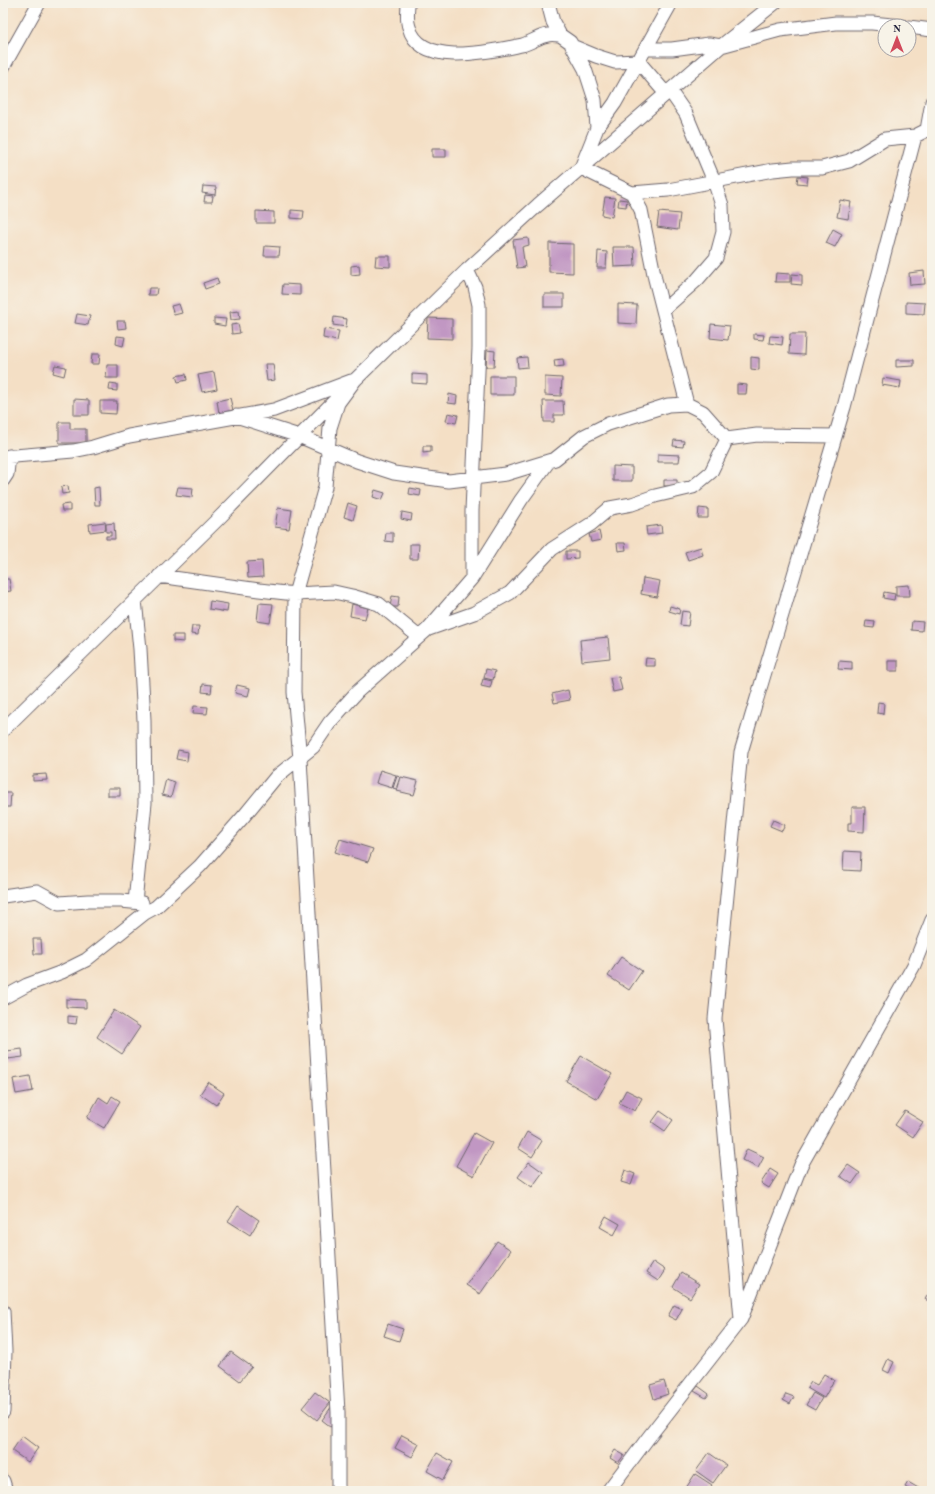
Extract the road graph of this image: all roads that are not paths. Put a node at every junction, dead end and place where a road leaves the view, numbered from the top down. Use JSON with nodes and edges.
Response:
{"nodes":[{"id":1,"x":39,"y":3,"type":"edge"},
{"id":2,"x":408,"y":3,"type":"edge"},
{"id":3,"x":548,"y":3,"type":"edge"},
{"id":4,"x":671,"y":3,"type":"edge"},
{"id":5,"x":775,"y":3,"type":"edge"},
{"id":6,"x":877,"y":24,"type":"edge"},
{"id":7,"x":917,"y":28,"type":"edge"},
{"id":8,"x":932,"y":30,"type":"edge"},
{"id":9,"x":560,"y":35,"type":"junction"},
{"id":10,"x":572,"y":46,"type":"junction"},
{"id":11,"x":721,"y":46,"type":"junction"},
{"id":12,"x":646,"y":49,"type":"junction"},
{"id":13,"x":638,"y":61,"type":"junction"},
{"id":14,"x":3,"y":67,"type":"edge"},
{"id":15,"x":670,"y":91,"type":"junction"},
{"id":16,"x":932,"y":102,"type":"edge"},
{"id":17,"x":597,"y":128,"type":"junction"},
{"id":18,"x":915,"y":136,"type":"junction"},
{"id":19,"x":581,"y":168,"type":"junction"},
{"id":20,"x":714,"y":181,"type":"junction"},
{"id":21,"x":632,"y":193,"type":"junction"},
{"id":22,"x":467,"y":270,"type":"junction"},
{"id":23,"x":663,"y":310,"type":"junction"},
{"id":24,"x":355,"y":380,"type":"junction"},
{"id":25,"x":687,"y":404,"type":"junction"},
{"id":26,"x":236,"y":416,"type":"junction"},
{"id":27,"x":299,"y":436,"type":"junction"},
{"id":28,"x":835,"y":436,"type":"junction"},
{"id":29,"x":727,"y":438,"type":"junction"},
{"id":30,"x":328,"y":448,"type":"junction"},
{"id":31,"x":6,"y":456,"type":"edge"},
{"id":32,"x":549,"y":461,"type":"junction"},
{"id":33,"x":474,"y":477,"type":"junction"},
{"id":34,"x":3,"y":480,"type":"edge"},
{"id":35,"x":159,"y":576,"type":"junction"},
{"id":36,"x":472,"y":578,"type":"junction"},
{"id":37,"x":295,"y":594,"type":"junction"},
{"id":38,"x":135,"y":600,"type":"junction"},
{"id":39,"x":424,"y":633,"type":"junction"},
{"id":40,"x":3,"y":730,"type":"edge"},
{"id":41,"x":300,"y":759,"type":"junction"},
{"id":42,"x":3,"y":896,"type":"edge"},
{"id":43,"x":135,"y":902,"type":"junction"},
{"id":44,"x":159,"y":904,"type":"junction"},
{"id":45,"x":932,"y":920,"type":"edge"},
{"id":46,"x":3,"y":998,"type":"edge"},
{"id":47,"x":3,"y":1312,"type":"edge"},
{"id":48,"x":741,"y":1319,"type":"junction"},
{"id":49,"x":3,"y":1412,"type":"edge"},
{"id":50,"x":3,"y":1481,"type":"edge"},
{"id":51,"x":6,"y":1491,"type":"edge"},
{"id":52,"x":338,"y":1491,"type":"edge"},
{"id":53,"x":608,"y":1491,"type":"edge"}],
"edges":[{"from":1,"to":14,"type":"street"},
{"from":2,"to":9,"type":"street"},
{"from":3,"to":9,"type":"street"},
{"from":4,"to":12,"type":"street"},
{"from":5,"to":11,"type":"street"},
{"from":6,"to":11,"type":"street"},
{"from":7,"to":8,"type":"street"},
{"from":9,"to":10,"type":"street"},
{"from":10,"to":13,"type":"street"},
{"from":10,"to":17,"type":"street"},
{"from":11,"to":12,"type":"street"},
{"from":11,"to":15,"type":"street"},
{"from":12,"to":13,"type":"street"},
{"from":13,"to":15,"type":"street"},
{"from":13,"to":17,"type":"street"},
{"from":15,"to":19,"type":"street"},
{"from":15,"to":20,"type":"street"},
{"from":16,"to":18,"type":"street"},
{"from":17,"to":19,"type":"street"},
{"from":18,"to":20,"type":"street"},
{"from":18,"to":28,"type":"street"},
{"from":19,"to":21,"type":"street"},
{"from":19,"to":22,"type":"street"},
{"from":20,"to":21,"type":"street"},
{"from":20,"to":23,"type":"street"},
{"from":21,"to":23,"type":"street"},
{"from":22,"to":24,"type":"street"},
{"from":22,"to":33,"type":"street"},
{"from":23,"to":25,"type":"street"},
{"from":24,"to":26,"type":"street"},
{"from":24,"to":27,"type":"street"},
{"from":24,"to":30,"type":"street"},
{"from":25,"to":29,"type":"street"},
{"from":25,"to":32,"type":"street"},
{"from":26,"to":27,"type":"street"},
{"from":26,"to":31,"type":"street"},
{"from":27,"to":30,"type":"street"},
{"from":27,"to":35,"type":"street"},
{"from":28,"to":29,"type":"street"},
{"from":28,"to":48,"type":"street"},
{"from":29,"to":39,"type":"street"},
{"from":30,"to":33,"type":"street"},
{"from":30,"to":37,"type":"street"},
{"from":31,"to":34,"type":"street"},
{"from":32,"to":33,"type":"street"},
{"from":32,"to":36,"type":"street"},
{"from":33,"to":36,"type":"street"},
{"from":35,"to":37,"type":"street"},
{"from":35,"to":38,"type":"street"},
{"from":36,"to":39,"type":"street"},
{"from":37,"to":39,"type":"street"},
{"from":37,"to":41,"type":"street"},
{"from":38,"to":40,"type":"street"},
{"from":38,"to":43,"type":"street"},
{"from":39,"to":41,"type":"street"},
{"from":41,"to":44,"type":"street"},
{"from":41,"to":52,"type":"street"},
{"from":42,"to":43,"type":"street"},
{"from":43,"to":44,"type":"street"},
{"from":44,"to":46,"type":"street"},
{"from":45,"to":48,"type":"street"},
{"from":47,"to":49,"type":"street"},
{"from":48,"to":53,"type":"street"},
{"from":50,"to":51,"type":"street"}]}
